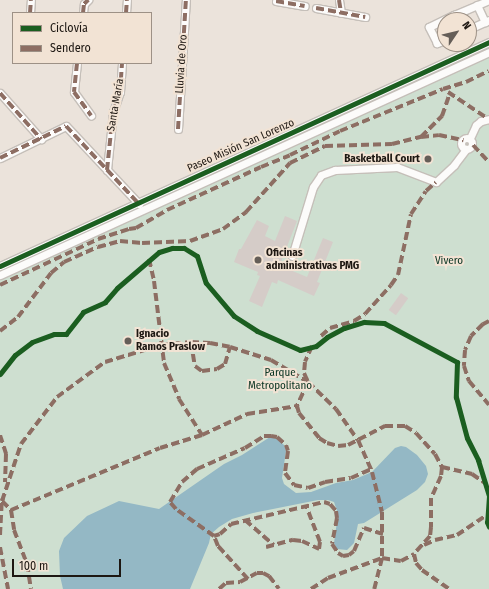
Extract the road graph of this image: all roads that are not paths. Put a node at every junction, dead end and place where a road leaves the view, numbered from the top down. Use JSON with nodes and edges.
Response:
{"nodes":[{"id":1,"x":31,"y":0,"type":"edge"},
{"id":2,"x":88,"y":0,"type":"edge"},
{"id":3,"x":127,"y":0,"type":"edge"},
{"id":4,"x":186,"y":0,"type":"edge"},
{"id":5,"x":339,"y":0,"type":"edge"},
{"id":6,"x":489,"y":0,"type":"edge"},
{"id":7,"x":276,"y":1,"type":"dead end"},
{"id":8,"x":288,"y":2,"type":"edge"},
{"id":9,"x":477,"y":5,"type":"junction"},
{"id":10,"x":305,"y":6,"type":"dead end"},
{"id":11,"x":316,"y":8,"type":"dead end"},
{"id":12,"x":30,"y":12,"type":"edge"},
{"id":13,"x":83,"y":12,"type":"edge"},
{"id":14,"x":126,"y":12,"type":"edge"},
{"id":15,"x":466,"y":12,"type":"edge"},
{"id":16,"x":341,"y":13,"type":"junction"},
{"id":17,"x":365,"y":17,"type":"dead end"},
{"id":18,"x":487,"y":21,"type":"edge"},
{"id":19,"x":437,"y":24,"type":"edge"},
{"id":20,"x":477,"y":25,"type":"edge"},
{"id":21,"x":489,"y":42,"type":"edge"},
{"id":22,"x":437,"y":43,"type":"edge"},
{"id":23,"x":489,"y":52,"type":"edge"},
{"id":24,"x":77,"y":64,"type":"edge"},
{"id":25,"x":122,"y":64,"type":"edge"},
{"id":26,"x":1,"y":94,"type":"edge"},
{"id":27,"x":91,"y":115,"type":"dead end"},
{"id":28,"x":489,"y":118,"type":"edge"},
{"id":29,"x":178,"y":129,"type":"dead end"},
{"id":30,"x":41,"y":139,"type":"junction"},
{"id":31,"x":0,"y":158,"type":"edge"},
{"id":32,"x":107,"y":170,"type":"junction"},
{"id":33,"x":139,"y":204,"type":"junction"},
{"id":34,"x":292,"y":256,"type":"dead end"},
{"id":35,"x":0,"y":266,"type":"edge"},
{"id":36,"x":0,"y":275,"type":"edge"}],
"edges":[{"from":1,"to":12,"type":"street"},
{"from":2,"to":13,"type":"street"},
{"from":3,"to":14,"type":"street"},
{"from":4,"to":29,"type":"street","name":"Lluvia de Oro"},
{"from":5,"to":16,"type":"street"},
{"from":6,"to":9,"type":"street"},
{"from":7,"to":8,"type":"street"},
{"from":8,"to":10,"type":"street"},
{"from":9,"to":15,"type":"street"},
{"from":9,"to":18,"type":"street"},
{"from":11,"to":16,"type":"street"},
{"from":16,"to":17,"type":"street"},
{"from":18,"to":20,"type":"street"},
{"from":19,"to":22,"type":"street"},
{"from":21,"to":33,"type":"street","name":"Paseo Misión San Lorenzo"},
{"from":23,"to":36,"type":"street","name":"Paseo Misión San Lorenzo"},
{"from":24,"to":27,"type":"street"},
{"from":25,"to":32,"type":"street","name":"Santa María"},
{"from":26,"to":30,"type":"street"},
{"from":28,"to":34,"type":"street"},
{"from":30,"to":31,"type":"street"},
{"from":30,"to":32,"type":"street"},
{"from":32,"to":33,"type":"street"},
{"from":33,"to":35,"type":"street","name":"Paseo Misión San Lorenzo"}]}
